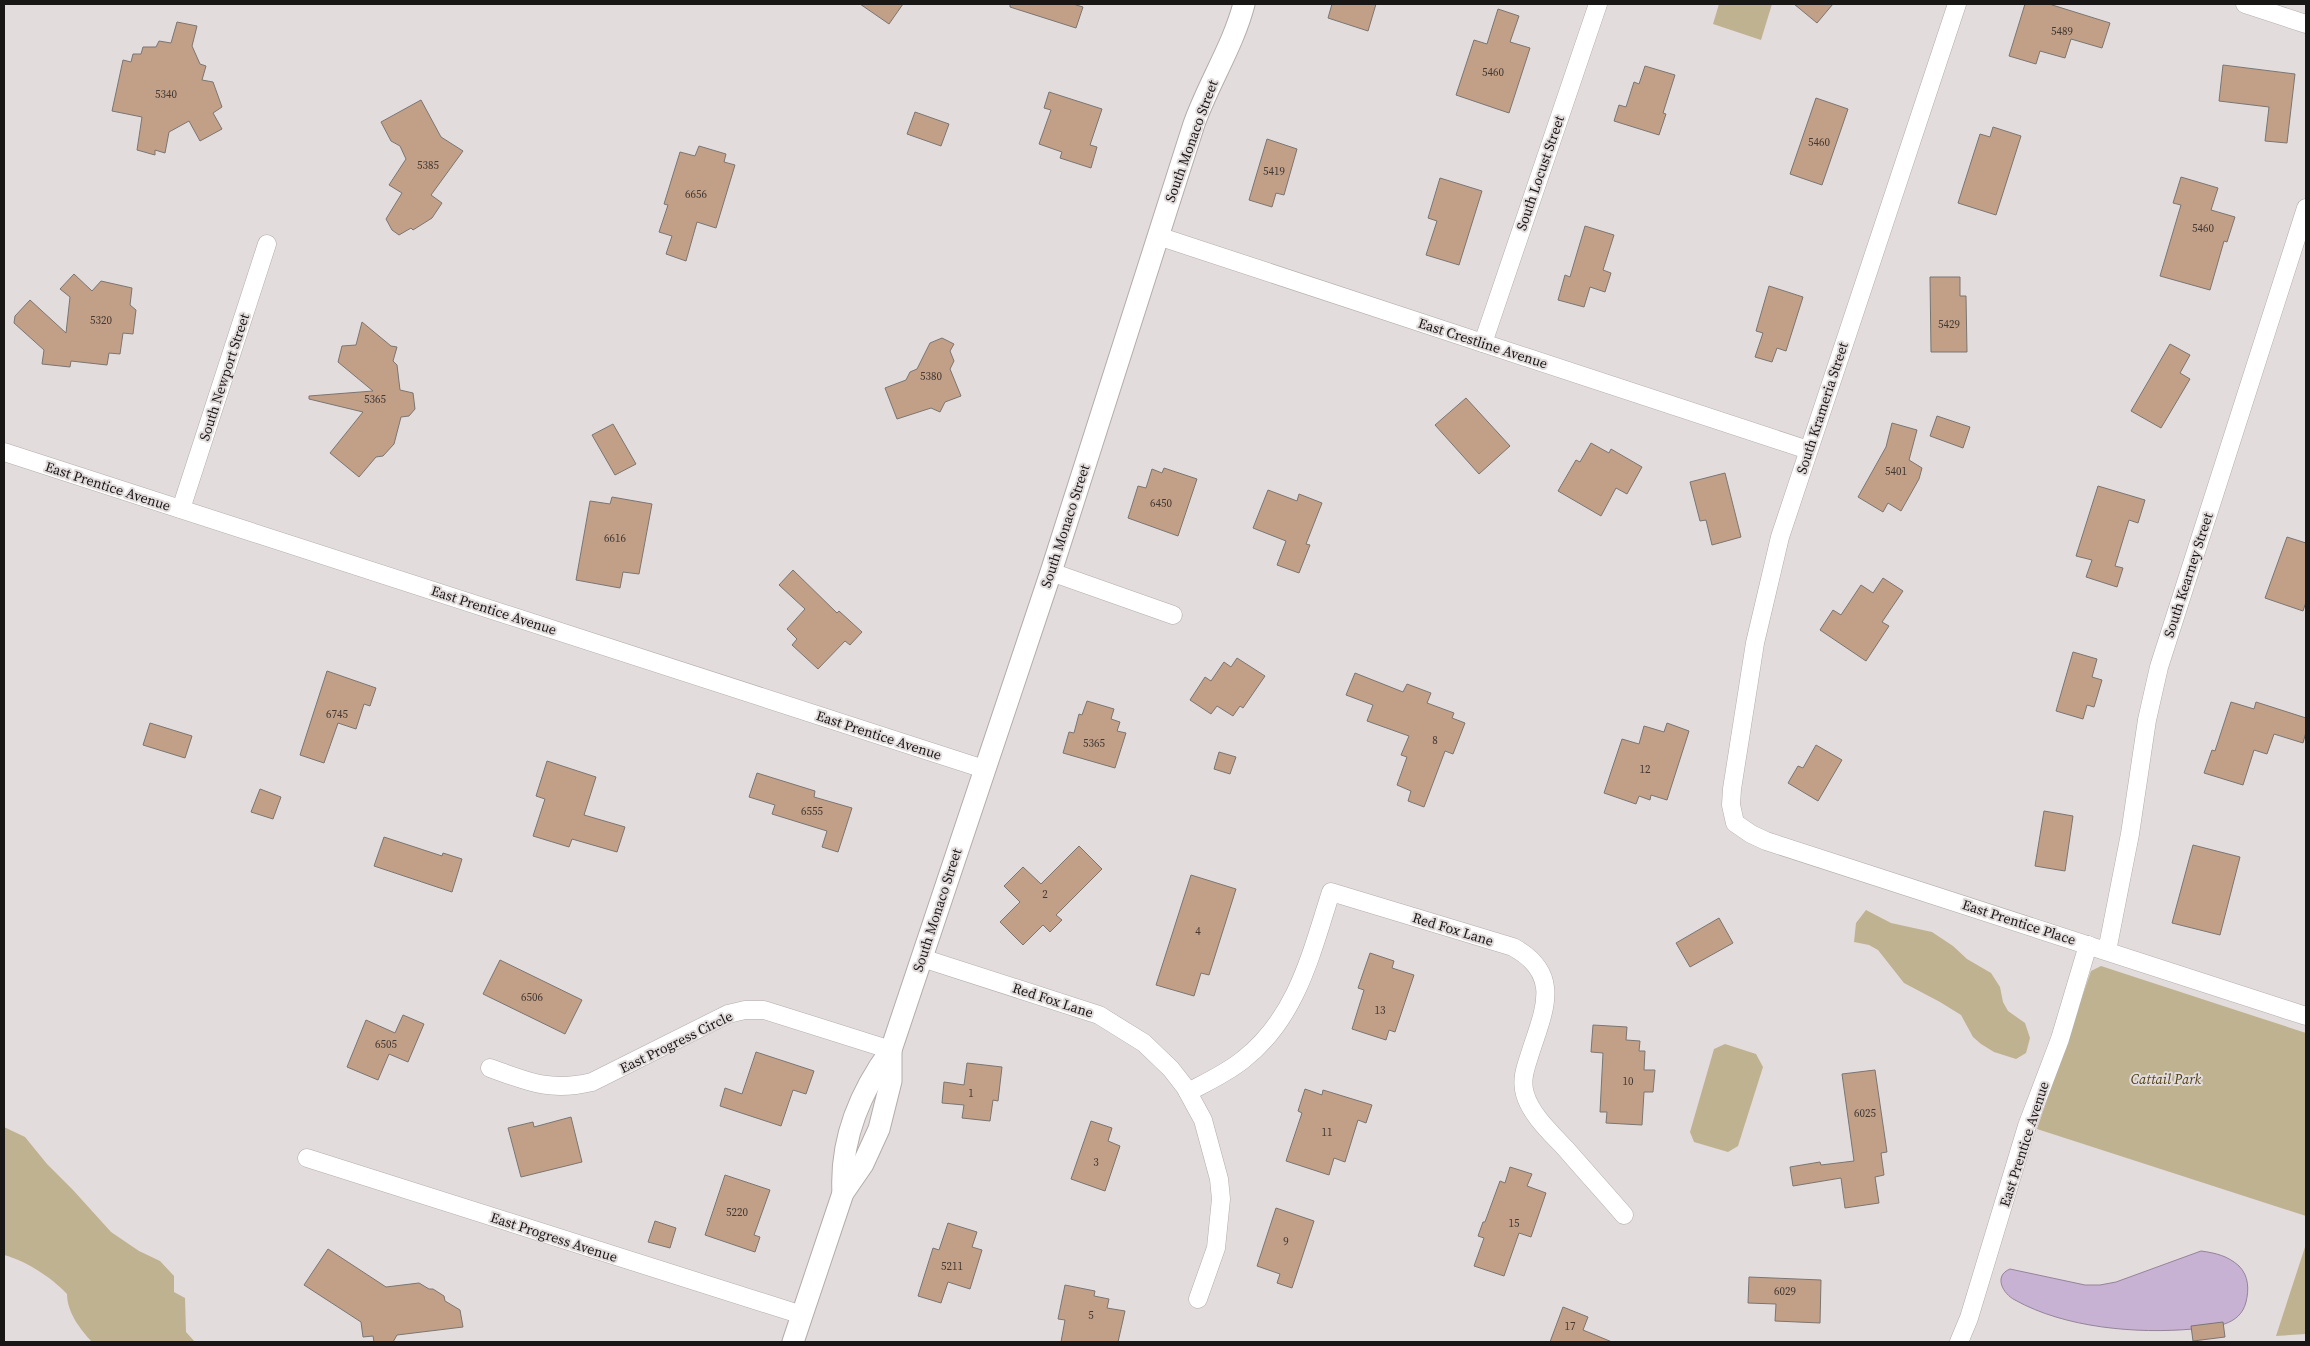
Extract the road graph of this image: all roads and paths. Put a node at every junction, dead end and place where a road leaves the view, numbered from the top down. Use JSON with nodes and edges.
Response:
{"nodes":[{"id":1,"x":1244,"y":4,"type":"edge"},
{"id":2,"x":1598,"y":4,"type":"edge"},
{"id":3,"x":1957,"y":4,"type":"edge"},
{"id":4,"x":2245,"y":4,"type":"edge"},
{"id":5,"x":2306,"y":24,"type":"edge"},
{"id":6,"x":2306,"y":208,"type":"edge"},
{"id":7,"x":1158,"y":236,"type":"junction"},
{"id":8,"x":268,"y":244,"type":"dead end"},
{"id":9,"x":1483,"y":343,"type":"junction"},
{"id":10,"x":1808,"y":450,"type":"junction"},
{"id":11,"x":4,"y":452,"type":"edge"},
{"id":12,"x":181,"y":510,"type":"junction"},
{"id":13,"x":1051,"y":572,"type":"junction"},
{"id":14,"x":1173,"y":615,"type":"dead end"},
{"id":15,"x":984,"y":769,"type":"junction"},
{"id":16,"x":1735,"y":823,"type":"joint"},
{"id":17,"x":2088,"y":945,"type":"junction"},
{"id":18,"x":2107,"y":951,"type":"junction"},
{"id":19,"x":922,"y":958,"type":"junction"},
{"id":20,"x":2306,"y":1016,"type":"edge"},
{"id":21,"x":891,"y":1050,"type":"junction"},
{"id":22,"x":490,"y":1068,"type":"dead end"},
{"id":23,"x":1188,"y":1092,"type":"junction"},
{"id":24,"x":307,"y":1158,"type":"dead end"},
{"id":25,"x":843,"y":1193,"type":"junction"},
{"id":26,"x":1624,"y":1215,"type":"dead end"},
{"id":27,"x":1198,"y":1299,"type":"dead end"},
{"id":28,"x":802,"y":1315,"type":"junction"},
{"id":29,"x":793,"y":1342,"type":"edge"},
{"id":30,"x":1959,"y":1342,"type":"edge"}],
"edges":[{"from":1,"to":7,"type":"street","name":"South Monaco Street"},
{"from":2,"to":9,"type":"street","name":"South Locust Street"},
{"from":3,"to":10,"type":"street","name":"South Krameria Street"},
{"from":4,"to":5,"type":"street"},
{"from":6,"to":18,"type":"street","name":"South Kearney Street"},
{"from":7,"to":9,"type":"street","name":"East Crestline Avenue"},
{"from":7,"to":13,"type":"street","name":"South Monaco Street"},
{"from":8,"to":12,"type":"street","name":"South Newport Street"},
{"from":9,"to":10,"type":"street","name":"East Crestline Avenue"},
{"from":10,"to":16,"type":"street","name":"South Krameria Street"},
{"from":11,"to":12,"type":"street","name":"East Prentice Avenue"},
{"from":12,"to":15,"type":"street","name":"East Prentice Avenue"},
{"from":13,"to":14,"type":"street"},
{"from":13,"to":15,"type":"street","name":"South Monaco Street"},
{"from":15,"to":19,"type":"street","name":"South Monaco Street"},
{"from":16,"to":17,"type":"street","name":"East Prentice Place"},
{"from":17,"to":18,"type":"street","name":"East Prentice Place"},
{"from":17,"to":30,"type":"street","name":"East Prentice Avenue"},
{"from":18,"to":20,"type":"street","name":"East Prentice Place"},
{"from":19,"to":21,"type":"street","name":"South Monaco Street"},
{"from":19,"to":23,"type":"street","name":"Red Fox Lane"},
{"from":21,"to":22,"type":"street","name":"East Progress Circle"},
{"from":21,"to":25,"type":"street","name":"South Monaco Street"},
{"from":21,"to":25,"type":"street","name":"South Monaco Street"},
{"from":23,"to":26,"type":"street","name":"Red Fox Lane"},
{"from":23,"to":27,"type":"street","name":"Red Fox Lane"},
{"from":24,"to":28,"type":"street","name":"East Progress Avenue"},
{"from":25,"to":28,"type":"street","name":"South Monaco Street"},
{"from":28,"to":29,"type":"street","name":"South Monaco Street"}]}
